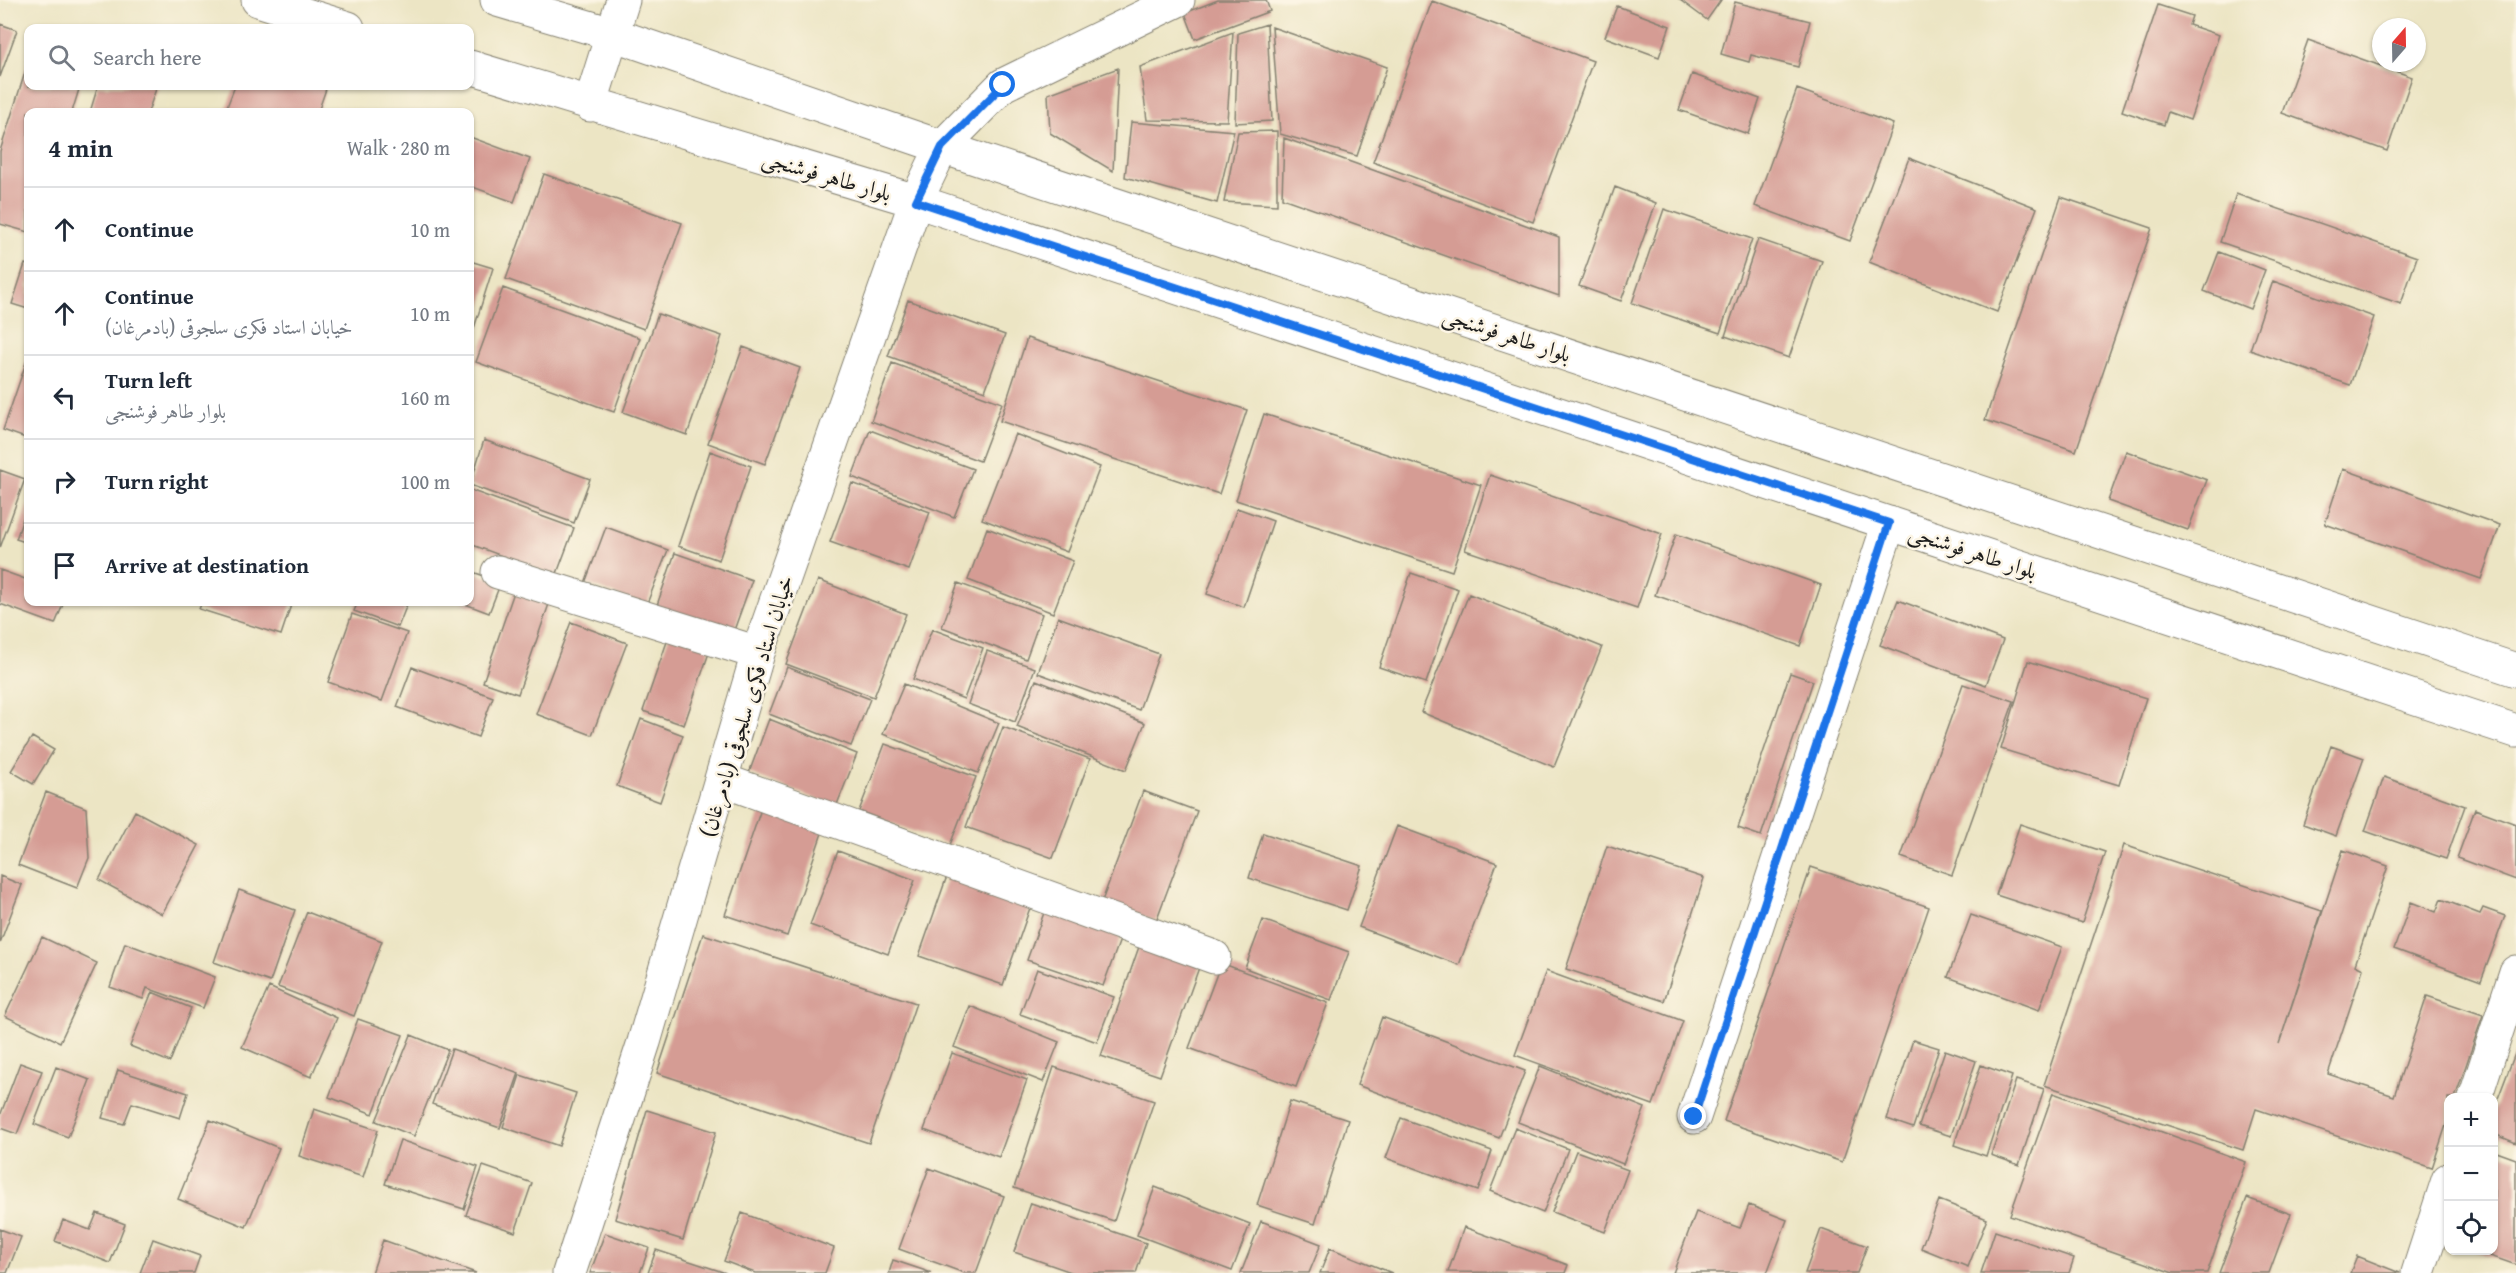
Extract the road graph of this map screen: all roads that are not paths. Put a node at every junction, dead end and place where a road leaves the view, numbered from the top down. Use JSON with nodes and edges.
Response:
{"nodes":[{"id":1,"x":258,"y":0,"type":"edge"},
{"id":2,"x":497,"y":0,"type":"edge"},
{"id":3,"x":623,"y":0,"type":"edge"},
{"id":4,"x":1178,"y":0,"type":"edge"},
{"id":5,"x":335,"y":24,"type":"edge"},
{"id":6,"x":612,"y":34,"type":"junction"},
{"id":7,"x":474,"y":68,"type":"edge"},
{"id":8,"x":590,"y":105,"type":"junction"},
{"id":9,"x":942,"y":147,"type":"junction"},
{"id":10,"x":916,"y":201,"type":"junction"},
{"id":11,"x":1889,"y":523,"type":"junction"},
{"id":12,"x":498,"y":572,"type":"dead end"},
{"id":13,"x":758,"y":653,"type":"junction"},
{"id":14,"x":2516,"y":670,"type":"edge"},
{"id":15,"x":2516,"y":731,"type":"edge"},
{"id":16,"x":722,"y":780,"type":"junction"},
{"id":17,"x":1214,"y":957,"type":"dead end"},
{"id":18,"x":2516,"y":972,"type":"edge"},
{"id":19,"x":2477,"y":1093,"type":"edge"},
{"id":20,"x":1694,"y":1117,"type":"dead end"},
{"id":21,"x":2444,"y":1192,"type":"edge"},
{"id":22,"x":569,"y":1273,"type":"edge"},
{"id":23,"x":2418,"y":1273,"type":"edge"}],
"edges":[{"from":1,"to":5,"type":"street"},
{"from":2,"to":6,"type":"street","name":"بلوار طاهر فوشنجی"},
{"from":3,"to":6,"type":"street"},
{"from":4,"to":9,"type":"street","name":"خیابان استاد فکری سلجوقی (بادمرغان)"},
{"from":6,"to":8,"type":"street"},
{"from":6,"to":9,"type":"street","name":"بلوار طاهر فوشنجی"},
{"from":7,"to":8,"type":"street","name":"بلوار طاهر فوشنجی"},
{"from":8,"to":10,"type":"street","name":"بلوار طاهر فوشنجی"},
{"from":9,"to":10,"type":"street","name":"خیابان استاد فکری سلجوقی (بادمرغان)"},
{"from":9,"to":14,"type":"street","name":"بلوار طاهر فوشنجی"},
{"from":10,"to":11,"type":"street","name":"بلوار طاهر فوشنجی"},
{"from":10,"to":13,"type":"street","name":"خیابان استاد فکری سلجوقی (بادمرغان)"},
{"from":11,"to":15,"type":"street","name":"بلوار طاهر فوشنجی"},
{"from":11,"to":20,"type":"street"},
{"from":12,"to":13,"type":"street"},
{"from":13,"to":16,"type":"street","name":"خیابان استاد فکری سلجوقی (بادمرغان)"},
{"from":16,"to":17,"type":"street"},
{"from":16,"to":22,"type":"street","name":"خیابان استاد فکری سلجوقی (بادمرغان)"},
{"from":18,"to":19,"type":"street"},
{"from":21,"to":23,"type":"street"}]}
